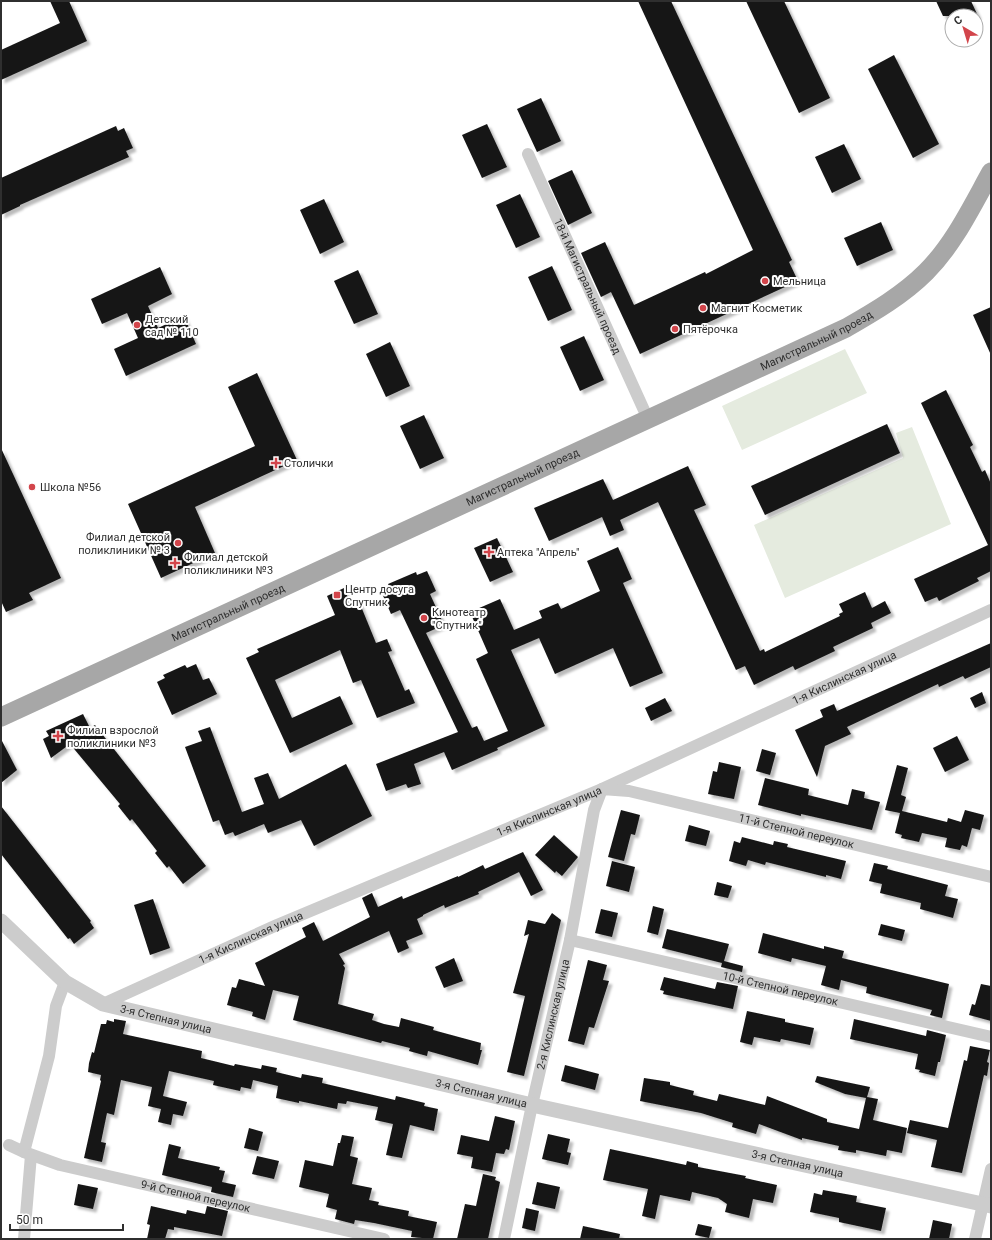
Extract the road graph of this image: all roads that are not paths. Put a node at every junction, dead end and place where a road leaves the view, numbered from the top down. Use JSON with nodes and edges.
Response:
{"nodes":[{"id":1,"x":528,"y":154,"type":"dead end"},
{"id":2,"x":991,"y":172,"type":"edge"},
{"id":3,"x":648,"y":419,"type":"junction"},
{"id":4,"x":991,"y":610,"type":"edge"},
{"id":5,"x":1,"y":717,"type":"edge"},
{"id":6,"x":602,"y":790,"type":"junction"},
{"id":7,"x":991,"y":876,"type":"edge"},
{"id":8,"x":1,"y":921,"type":"edge"},
{"id":9,"x":570,"y":940,"type":"junction"},
{"id":10,"x":65,"y":982,"type":"junction"},
{"id":11,"x":103,"y":1004,"type":"junction"},
{"id":12,"x":991,"y":1037,"type":"edge"},
{"id":13,"x":532,"y":1105,"type":"junction"},
{"id":14,"x":9,"y":1145,"type":"dead end"},
{"id":15,"x":27,"y":1154,"type":"junction"},
{"id":16,"x":991,"y":1169,"type":"edge"},
{"id":17,"x":987,"y":1205,"type":"edge"},
{"id":18,"x":24,"y":1239,"type":"edge"},
{"id":19,"x":384,"y":1239,"type":"edge"},
{"id":20,"x":504,"y":1239,"type":"edge"},
{"id":21,"x":975,"y":1239,"type":"edge"}],
"edges":[{"from":1,"to":3,"type":"street","name":"18-й Магистральный проезд"},
{"from":2,"to":3,"type":"main road","name":"Магистральный проезд"},
{"from":3,"to":5,"type":"main road","name":"Магистральный проезд"},
{"from":4,"to":6,"type":"street","name":"1-я Кислинская улица"},
{"from":6,"to":7,"type":"street","name":"11-й Степной переулок"},
{"from":6,"to":9,"type":"street","name":"2-я Кислинская улица"},
{"from":6,"to":11,"type":"street","name":"1-я Кислинская улица"},
{"from":8,"to":10,"type":"street","name":"3-я Степная улица"},
{"from":9,"to":12,"type":"street","name":"10-й Степной переулок"},
{"from":9,"to":13,"type":"street","name":"2-я Кислинская улица"},
{"from":10,"to":11,"type":"street","name":"3-я Степная улица"},
{"from":10,"to":15,"type":"street"},
{"from":11,"to":13,"type":"street","name":"3-я Степная улица"},
{"from":13,"to":17,"type":"street","name":"3-я Степная улица"},
{"from":13,"to":20,"type":"street","name":"2-я Кислинская улица"},
{"from":14,"to":15,"type":"street","name":"9-й Степной переулок"},
{"from":15,"to":18,"type":"street"},
{"from":15,"to":19,"type":"street","name":"9-й Степной переулок"},
{"from":16,"to":17,"type":"street"},
{"from":17,"to":21,"type":"street"}]}
